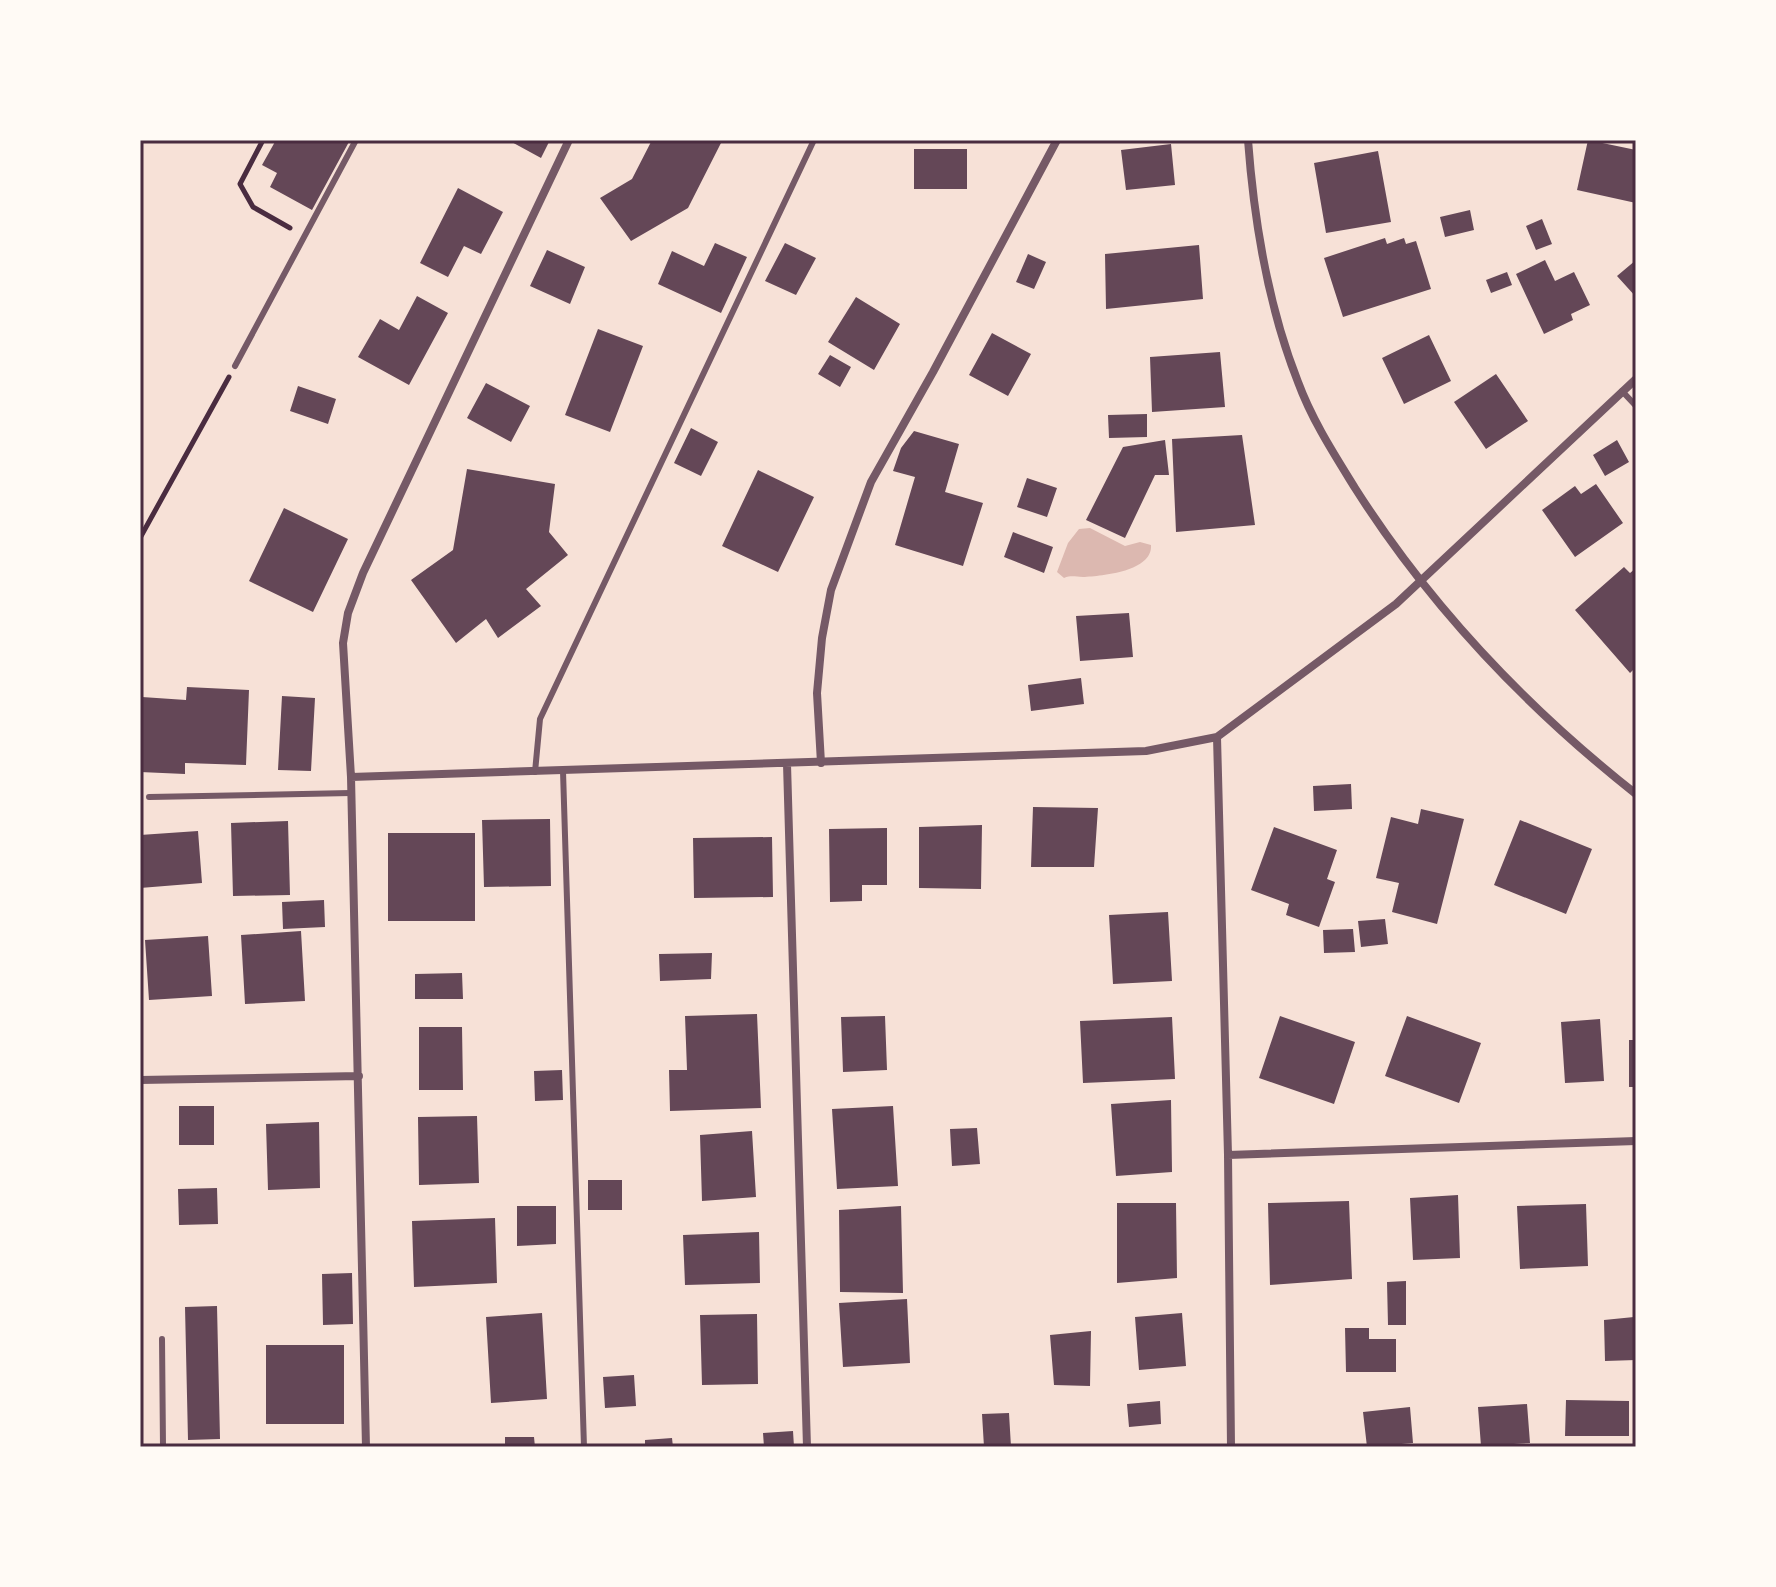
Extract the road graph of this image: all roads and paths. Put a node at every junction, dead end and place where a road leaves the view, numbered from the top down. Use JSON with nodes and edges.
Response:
{"nodes":[{"id":1,"x":263,"y":140,"type":"edge"},
{"id":2,"x":356,"y":140,"type":"edge"},
{"id":3,"x":569,"y":140,"type":"edge"},
{"id":4,"x":814,"y":140,"type":"edge"},
{"id":5,"x":1057,"y":140,"type":"edge"},
{"id":6,"x":1248,"y":140,"type":"edge"},
{"id":7,"x":304,"y":236,"type":"junction"},
{"id":8,"x":235,"y":366,"type":"joint"},
{"id":9,"x":1636,"y":379,"type":"edge"},
{"id":10,"x":1622,"y":391,"type":"junction"},
{"id":11,"x":1636,"y":406,"type":"edge"},
{"id":12,"x":140,"y":538,"type":"edge"},
{"id":13,"x":1421,"y":583,"type":"junction"},
{"id":14,"x":1217,"y":737,"type":"junction"},
{"id":15,"x":821,"y":763,"type":"junction"},
{"id":16,"x":787,"y":764,"type":"junction"},
{"id":17,"x":563,"y":771,"type":"junction"},
{"id":18,"x":535,"y":772,"type":"junction"},
{"id":19,"x":351,"y":777,"type":"junction"},
{"id":20,"x":351,"y":793,"type":"junction"},
{"id":21,"x":1636,"y":794,"type":"edge"},
{"id":22,"x":149,"y":797,"type":"dead end"},
{"id":23,"x":359,"y":1076,"type":"junction"},
{"id":24,"x":140,"y":1080,"type":"edge"},
{"id":25,"x":1636,"y":1141,"type":"edge"},
{"id":26,"x":1228,"y":1155,"type":"junction"},
{"id":27,"x":162,"y":1339,"type":"dead end"},
{"id":28,"x":163,"y":1447,"type":"edge"},
{"id":29,"x":366,"y":1447,"type":"edge"},
{"id":30,"x":584,"y":1447,"type":"edge"},
{"id":31,"x":807,"y":1447,"type":"edge"},
{"id":32,"x":1231,"y":1447,"type":"edge"}],
"edges":[{"from":1,"to":7,"type":"path"},
{"from":2,"to":7,"type":"lane"},
{"from":3,"to":19,"type":"street"},
{"from":4,"to":18,"type":"lane"},
{"from":5,"to":15,"type":"street"},
{"from":6,"to":13,"type":"street"},
{"from":7,"to":8,"type":"lane"},
{"from":8,"to":12,"type":"path"},
{"from":9,"to":10,"type":"street"},
{"from":10,"to":11,"type":"lane"},
{"from":10,"to":13,"type":"street"},
{"from":13,"to":14,"type":"street"},
{"from":13,"to":21,"type":"street"},
{"from":14,"to":15,"type":"street"},
{"from":14,"to":26,"type":"street"},
{"from":15,"to":16,"type":"street"},
{"from":16,"to":17,"type":"street"},
{"from":16,"to":31,"type":"street"},
{"from":17,"to":18,"type":"street"},
{"from":17,"to":30,"type":"lane"},
{"from":18,"to":19,"type":"street"},
{"from":19,"to":20,"type":"street"},
{"from":20,"to":22,"type":"lane"},
{"from":20,"to":23,"type":"street"},
{"from":23,"to":24,"type":"street"},
{"from":23,"to":29,"type":"street"},
{"from":25,"to":26,"type":"street"},
{"from":26,"to":32,"type":"street"},
{"from":27,"to":28,"type":"lane"}]}
